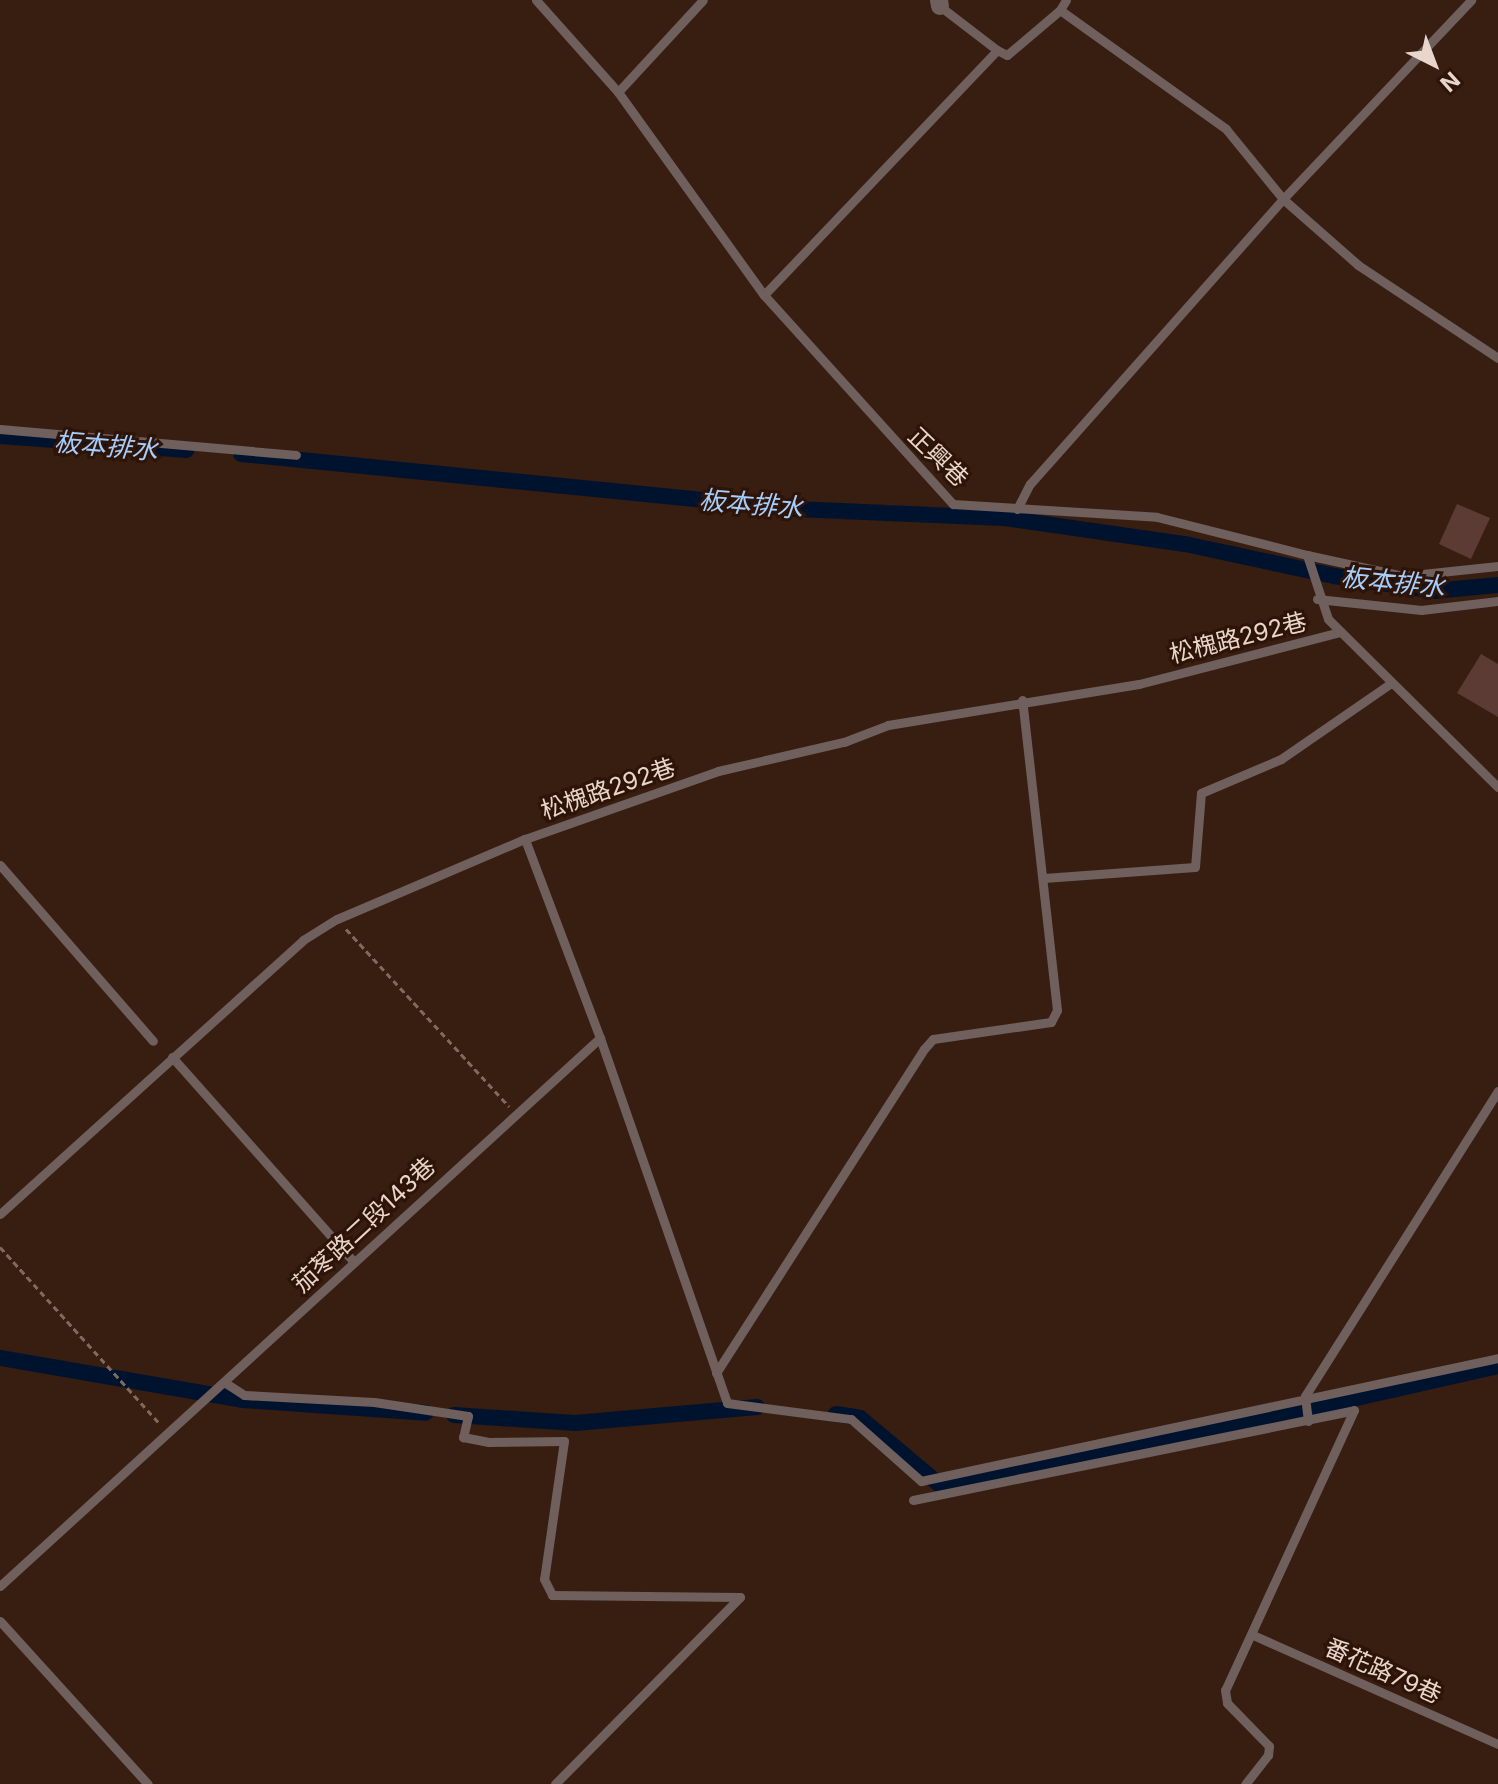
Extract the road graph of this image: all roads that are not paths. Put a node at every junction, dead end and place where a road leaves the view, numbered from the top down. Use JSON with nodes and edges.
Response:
{"nodes":[{"id":1,"x":536,"y":0,"type":"edge"},
{"id":2,"x":703,"y":0,"type":"edge"},
{"id":3,"x":1066,"y":0,"type":"edge"},
{"id":4,"x":1471,"y":0,"type":"edge"},
{"id":5,"x":937,"y":2,"type":"edge"},
{"id":6,"x":1060,"y":10,"type":"junction"},
{"id":7,"x":997,"y":50,"type":"junction"},
{"id":8,"x":618,"y":92,"type":"junction"},
{"id":9,"x":1283,"y":199,"type":"junction"},
{"id":10,"x":764,"y":295,"type":"junction"},
{"id":11,"x":1498,"y":358,"type":"edge"},
{"id":12,"x":0,"y":429,"type":"edge"},
{"id":13,"x":296,"y":455,"type":"dead end"},
{"id":14,"x":1017,"y":509,"type":"junction"},
{"id":15,"x":1308,"y":559,"type":"junction"},
{"id":16,"x":1498,"y":566,"type":"edge"},
{"id":17,"x":1316,"y":594,"type":"junction"},
{"id":18,"x":1498,"y":601,"type":"edge"},
{"id":19,"x":1340,"y":632,"type":"junction"},
{"id":20,"x":1391,"y":683,"type":"junction"},
{"id":21,"x":1022,"y":700,"type":"junction"},
{"id":22,"x":1498,"y":787,"type":"edge"},
{"id":23,"x":525,"y":839,"type":"junction"},
{"id":24,"x":0,"y":865,"type":"edge"},
{"id":25,"x":1044,"y":878,"type":"junction"},
{"id":26,"x":600,"y":1038,"type":"junction"},
{"id":27,"x":153,"y":1041,"type":"dead end"},
{"id":28,"x":172,"y":1057,"type":"junction"},
{"id":29,"x":1498,"y":1091,"type":"edge"},
{"id":30,"x":0,"y":1214,"type":"edge"},
{"id":31,"x":354,"y":1262,"type":"junction"},
{"id":32,"x":1498,"y":1358,"type":"edge"},
{"id":33,"x":716,"y":1373,"type":"junction"},
{"id":34,"x":224,"y":1382,"type":"junction"},
{"id":35,"x":1305,"y":1396,"type":"junction"},
{"id":36,"x":1308,"y":1421,"type":"junction"},
{"id":37,"x":913,"y":1500,"type":"dead end"},
{"id":38,"x":0,"y":1586,"type":"edge"},
{"id":39,"x":0,"y":1621,"type":"edge"},
{"id":40,"x":1253,"y":1635,"type":"junction"},
{"id":41,"x":1498,"y":1744,"type":"edge"},
{"id":42,"x":148,"y":1784,"type":"edge"},
{"id":43,"x":555,"y":1784,"type":"edge"},
{"id":44,"x":1245,"y":1784,"type":"edge"}],
"edges":[{"from":1,"to":8,"type":"lane","name":"正興巷"},
{"from":2,"to":8,"type":"lane"},
{"from":3,"to":6,"type":"lane"},
{"from":4,"to":9,"type":"lane"},
{"from":5,"to":7,"type":"lane"},
{"from":6,"to":7,"type":"lane"},
{"from":6,"to":9,"type":"lane"},
{"from":7,"to":10,"type":"lane"},
{"from":8,"to":10,"type":"lane","name":"正興巷"},
{"from":9,"to":11,"type":"lane"},
{"from":9,"to":14,"type":"lane"},
{"from":10,"to":14,"type":"lane","name":"正興巷"},
{"from":12,"to":13,"type":"lane"},
{"from":14,"to":15,"type":"lane","name":"正興巷"},
{"from":15,"to":16,"type":"lane","name":"正興巷"},
{"from":15,"to":17,"type":"lane"},
{"from":17,"to":18,"type":"lane"},
{"from":17,"to":19,"type":"lane"},
{"from":19,"to":20,"type":"lane"},
{"from":19,"to":21,"type":"lane","name":"松槐路292巷"},
{"from":20,"to":22,"type":"lane"},
{"from":20,"to":25,"type":"lane"},
{"from":21,"to":23,"type":"lane","name":"松槐路292巷"},
{"from":21,"to":25,"type":"lane"},
{"from":23,"to":26,"type":"lane"},
{"from":23,"to":28,"type":"lane","name":"松槐路292巷"},
{"from":24,"to":27,"type":"lane"},
{"from":25,"to":33,"type":"lane"},
{"from":26,"to":31,"type":"lane","name":"茄苳路二段143巷"},
{"from":26,"to":33,"type":"lane"},
{"from":28,"to":30,"type":"lane","name":"松槐路292巷"},
{"from":28,"to":31,"type":"lane"},
{"from":29,"to":35,"type":"lane"},
{"from":31,"to":34,"type":"lane","name":"茄苳路二段143巷"},
{"from":32,"to":35,"type":"lane"},
{"from":33,"to":35,"type":"lane"},
{"from":34,"to":38,"type":"lane","name":"茄苳路二段143巷"},
{"from":34,"to":43,"type":"lane"},
{"from":35,"to":36,"type":"lane"},
{"from":36,"to":37,"type":"lane"},
{"from":36,"to":40,"type":"lane"},
{"from":39,"to":42,"type":"lane"},
{"from":40,"to":41,"type":"lane","name":"番花路79巷"},
{"from":40,"to":44,"type":"lane"}]}
